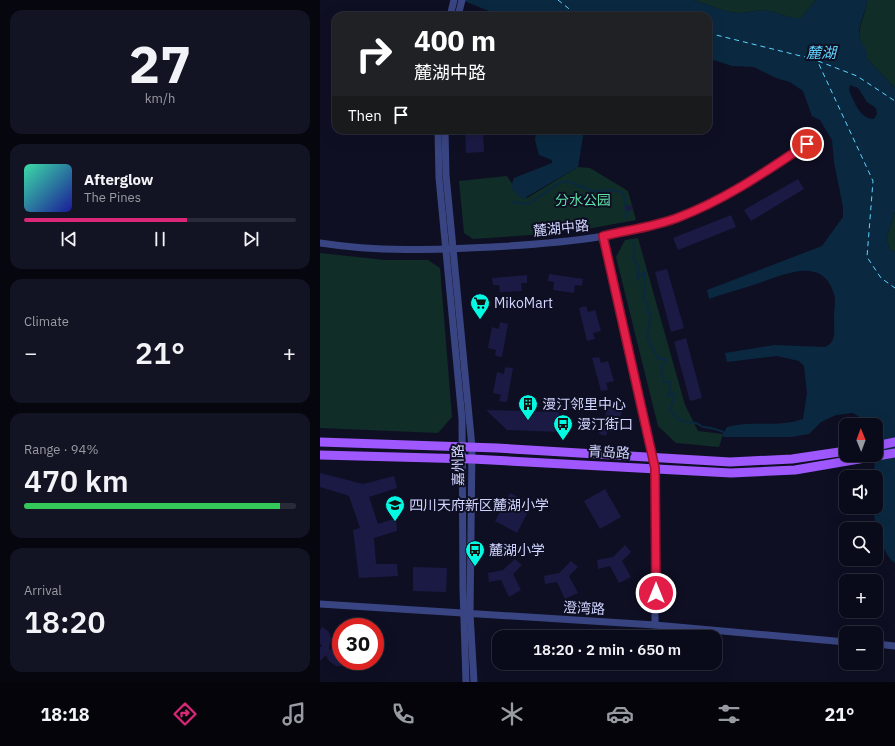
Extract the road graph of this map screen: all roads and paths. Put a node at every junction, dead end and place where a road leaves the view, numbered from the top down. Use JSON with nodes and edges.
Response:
{"nodes":[{"id":1,"x":454,"y":0,"type":"edge"},
{"id":2,"x":462,"y":0,"type":"edge"},
{"id":3,"x":451,"y":12,"type":"edge"},
{"id":4,"x":459,"y":12,"type":"edge"},
{"id":5,"x":438,"y":134,"type":"edge"},
{"id":6,"x":445,"y":134,"type":"edge"},
{"id":7,"x":807,"y":144,"type":"dead end"},
{"id":8,"x":603,"y":236,"type":"junction"},
{"id":9,"x":320,"y":243,"type":"edge"},
{"id":10,"x":450,"y":249,"type":"junction"},
{"id":11,"x":320,"y":442,"type":"edge"},
{"id":12,"x":895,"y":442,"type":"edge"},
{"id":13,"x":883,"y":445,"type":"edge"},
{"id":14,"x":467,"y":447,"type":"junction"},
{"id":15,"x":839,"y":452,"type":"edge"},
{"id":16,"x":895,"y":452,"type":"edge"},
{"id":17,"x":320,"y":455,"type":"edge"},
{"id":18,"x":653,"y":457,"type":"junction"},
{"id":19,"x":468,"y":459,"type":"junction"},
{"id":20,"x":655,"y":468,"type":"junction"},
{"id":21,"x":320,"y":604,"type":"edge"},
{"id":22,"x":467,"y":613,"type":"junction"},
{"id":23,"x":655,"y":625,"type":"junction"},
{"id":24,"x":839,"y":641,"type":"edge"},
{"id":25,"x":883,"y":645,"type":"edge"},
{"id":26,"x":895,"y":646,"type":"edge"},
{"id":27,"x":466,"y":682,"type":"edge"},
{"id":28,"x":474,"y":682,"type":"edge"}],
"edges":[{"from":1,"to":3,"type":"street"},
{"from":2,"to":4,"type":"street"},
{"from":5,"to":10,"type":"street"},
{"from":6,"to":10,"type":"street"},
{"from":7,"to":8,"type":"street","name":"麓湖中路"},
{"from":8,"to":10,"type":"street","name":"麓湖中路"},
{"from":8,"to":18,"type":"street"},
{"from":9,"to":10,"type":"street","name":"麓湖中路"},
{"from":10,"to":14,"type":"street","name":"嘉州路"},
{"from":11,"to":14,"type":"main road","name":"青岛路"},
{"from":12,"to":13,"type":"main road"},
{"from":14,"to":18,"type":"main road","name":"青岛路"},
{"from":14,"to":19,"type":"street","name":"嘉州路"},
{"from":15,"to":18,"type":"main road","name":"青岛路"},
{"from":16,"to":20,"type":"main road","name":"青岛路"},
{"from":17,"to":19,"type":"main road","name":"青岛路"},
{"from":18,"to":20,"type":"street"},
{"from":19,"to":20,"type":"main road","name":"青岛路"},
{"from":19,"to":22,"type":"street","name":"嘉州路"},
{"from":20,"to":23,"type":"street"},
{"from":21,"to":22,"type":"street","name":"澄湾路"},
{"from":22,"to":23,"type":"street","name":"澄湾路"},
{"from":22,"to":27,"type":"street","name":"嘉州路"},
{"from":22,"to":28,"type":"street","name":"嘉州路"},
{"from":23,"to":24,"type":"street","name":"澄湾路"},
{"from":25,"to":26,"type":"street"}]}
